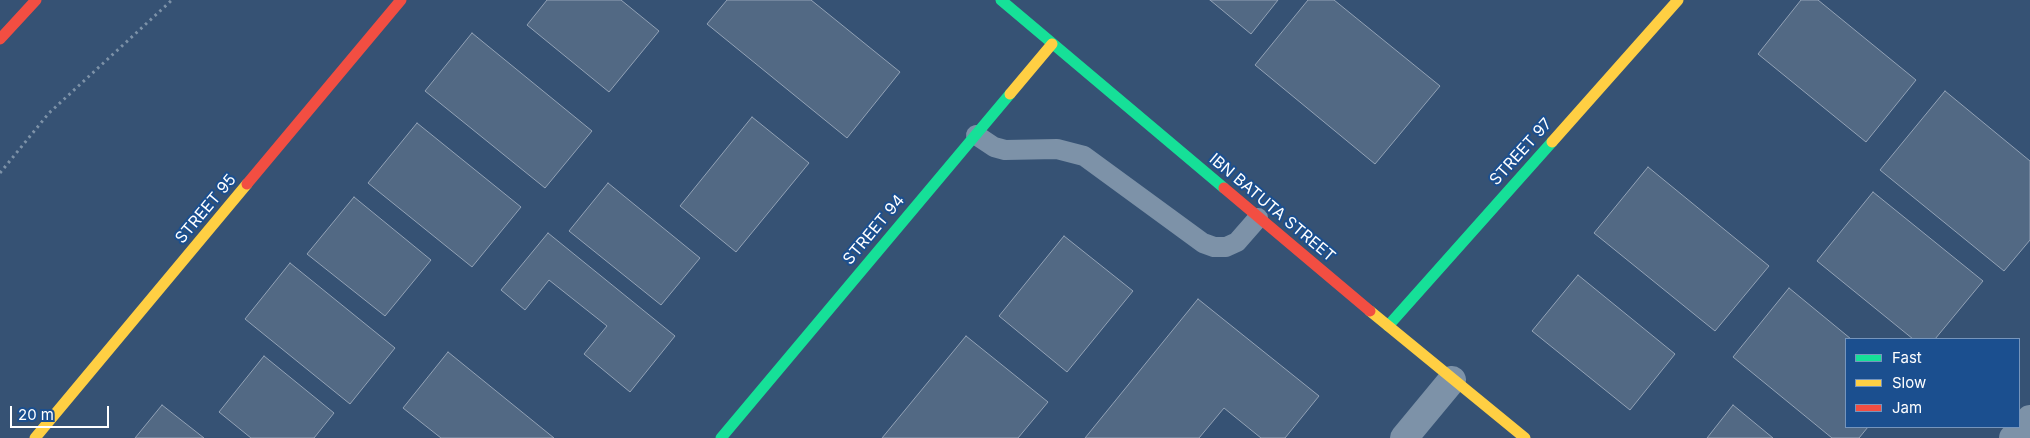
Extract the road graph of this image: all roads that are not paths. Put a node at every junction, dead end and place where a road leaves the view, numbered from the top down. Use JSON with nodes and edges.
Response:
{"nodes":[{"id":1,"x":36,"y":0,"type":"edge"},
{"id":2,"x":401,"y":0,"type":"edge"},
{"id":3,"x":1001,"y":0,"type":"edge"},
{"id":4,"x":1678,"y":0,"type":"edge"},
{"id":5,"x":0,"y":39,"type":"edge"},
{"id":6,"x":1052,"y":44,"type":"junction"},
{"id":7,"x":976,"y":135,"type":"junction"},
{"id":8,"x":1258,"y":218,"type":"junction"},
{"id":9,"x":1388,"y":326,"type":"junction"},
{"id":10,"x":1452,"y":380,"type":"junction"},
{"id":11,"x":2030,"y":419,"type":"edge"},
{"id":12,"x":35,"y":438,"type":"edge"},
{"id":13,"x":720,"y":438,"type":"edge"},
{"id":14,"x":1404,"y":438,"type":"edge"},
{"id":15,"x":1525,"y":438,"type":"edge"},
{"id":16,"x":2013,"y":438,"type":"edge"}],
"edges":[{"from":1,"to":5,"type":"main road"},
{"from":2,"to":12,"type":"main road","name":"STREET 95"},
{"from":3,"to":6,"type":"main road","name":"IBN BATUTA STREET"},
{"from":4,"to":9,"type":"main road","name":"STREET 97"},
{"from":6,"to":7,"type":"main road","name":"STREET 94"},
{"from":6,"to":8,"type":"main road","name":"IBN BATUTA STREET"},
{"from":7,"to":8,"type":"lane"},
{"from":7,"to":13,"type":"main road","name":"STREET 94"},
{"from":8,"to":9,"type":"main road","name":"IBN BATUTA STREET"},
{"from":9,"to":10,"type":"main road","name":"IBN BATUTA STREET"},
{"from":10,"to":14,"type":"street"},
{"from":10,"to":15,"type":"main road","name":"IBN BATUTA STREET"},
{"from":11,"to":16,"type":"street"}]}
